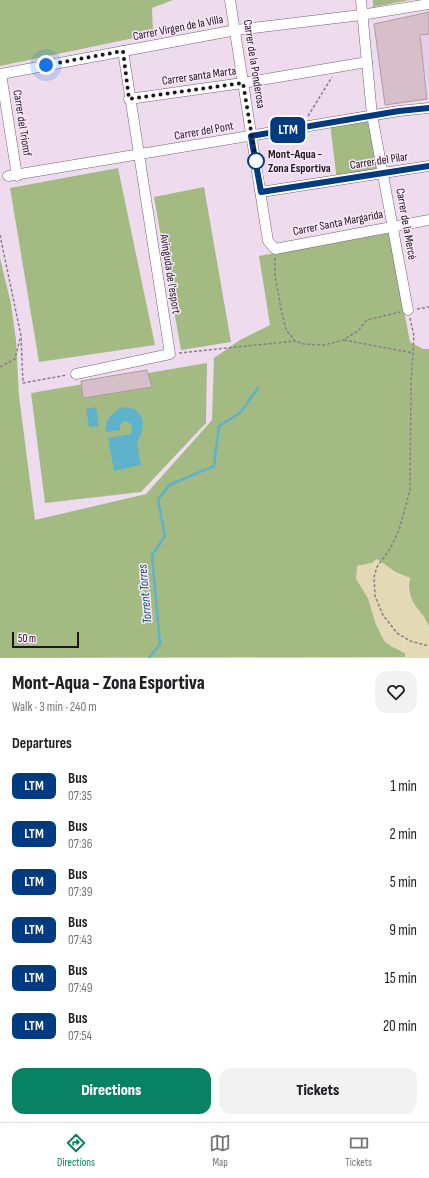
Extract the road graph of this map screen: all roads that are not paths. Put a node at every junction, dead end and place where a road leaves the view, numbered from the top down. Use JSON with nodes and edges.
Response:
{"nodes":[{"id":1,"x":230,"y":0,"type":"edge"},
{"id":2,"x":361,"y":0,"type":"edge"},
{"id":3,"x":429,"y":4,"type":"edge"},
{"id":4,"x":361,"y":15,"type":"junction"},
{"id":5,"x":236,"y":30,"type":"junction"},
{"id":6,"x":123,"y":51,"type":"junction"},
{"id":7,"x":367,"y":62,"type":"junction"},
{"id":8,"x":1,"y":74,"type":"edge"},
{"id":9,"x":243,"y":83,"type":"junction"},
{"id":10,"x":129,"y":99,"type":"junction"},
{"id":11,"x":429,"y":108,"type":"edge"},
{"id":12,"x":372,"y":116,"type":"junction"},
{"id":13,"x":251,"y":136,"type":"junction"},
{"id":14,"x":138,"y":155,"type":"junction"},
{"id":15,"x":429,"y":166,"type":"edge"},
{"id":16,"x":384,"y":172,"type":"junction"},
{"id":17,"x":12,"y":176,"type":"joint"},
{"id":18,"x":261,"y":192,"type":"junction"},
{"id":19,"x":429,"y":220,"type":"edge"},
{"id":20,"x":393,"y":226,"type":"junction"},
{"id":21,"x":275,"y":249,"type":"joint"},
{"id":22,"x":408,"y":310,"type":"road end"},
{"id":23,"x":76,"y":374,"type":"road end"}],
"edges":[{"from":1,"to":5,"type":"street","name":"Carrer de la Ponderosa"},
{"from":2,"to":4,"type":"street","name":"Carrer de la Mercè"},
{"from":3,"to":4,"type":"street","name":"Carrer Virgen de la Villa"},
{"from":4,"to":5,"type":"street","name":"Carrer Virgen de la Villa"},
{"from":4,"to":7,"type":"street","name":"Carrer de la Mercè"},
{"from":5,"to":6,"type":"street","name":"Carrer Virgen de la Villa"},
{"from":5,"to":9,"type":"street","name":"Carrer de la Ponderosa"},
{"from":6,"to":8,"type":"street","name":"Carrer Virgen de la Villa"},
{"from":6,"to":10,"type":"street","name":"Avinguda de l'esport"},
{"from":7,"to":9,"type":"street","name":"Carrer santa Marta"},
{"from":7,"to":12,"type":"street","name":"Carrer de la Mercè"},
{"from":8,"to":17,"type":"street","name":"Carrer del Triomf"},
{"from":9,"to":10,"type":"street","name":"Carrer santa Marta"},
{"from":9,"to":13,"type":"street","name":"Carrer de la Ponderosa"},
{"from":10,"to":14,"type":"street","name":"Avinguda de l'esport"},
{"from":11,"to":12,"type":"street","name":"Carrer del Pont"},
{"from":12,"to":13,"type":"street","name":"Carrer del Pont"},
{"from":12,"to":16,"type":"street","name":"Carrer de la Mercè"},
{"from":13,"to":14,"type":"street","name":"Carrer del Pont"},
{"from":13,"to":18,"type":"street","name":"Carrer de la Ponderosa"},
{"from":14,"to":17,"type":"street","name":"Carrer del Pont"},
{"from":14,"to":23,"type":"street","name":"Avinguda de l'esport"},
{"from":15,"to":16,"type":"street","name":"Carrer del Pilar"},
{"from":16,"to":18,"type":"street","name":"Carrer del Pilar"},
{"from":16,"to":20,"type":"street","name":"Carrer de la Mercè"},
{"from":18,"to":21,"type":"street","name":"Carrer de la Ponderosa"},
{"from":19,"to":20,"type":"street","name":"Carrer Santa Margarida"},
{"from":20,"to":21,"type":"street","name":"Carrer Santa Margarida"},
{"from":20,"to":22,"type":"street","name":"Carrer de la Mercè"}]}
